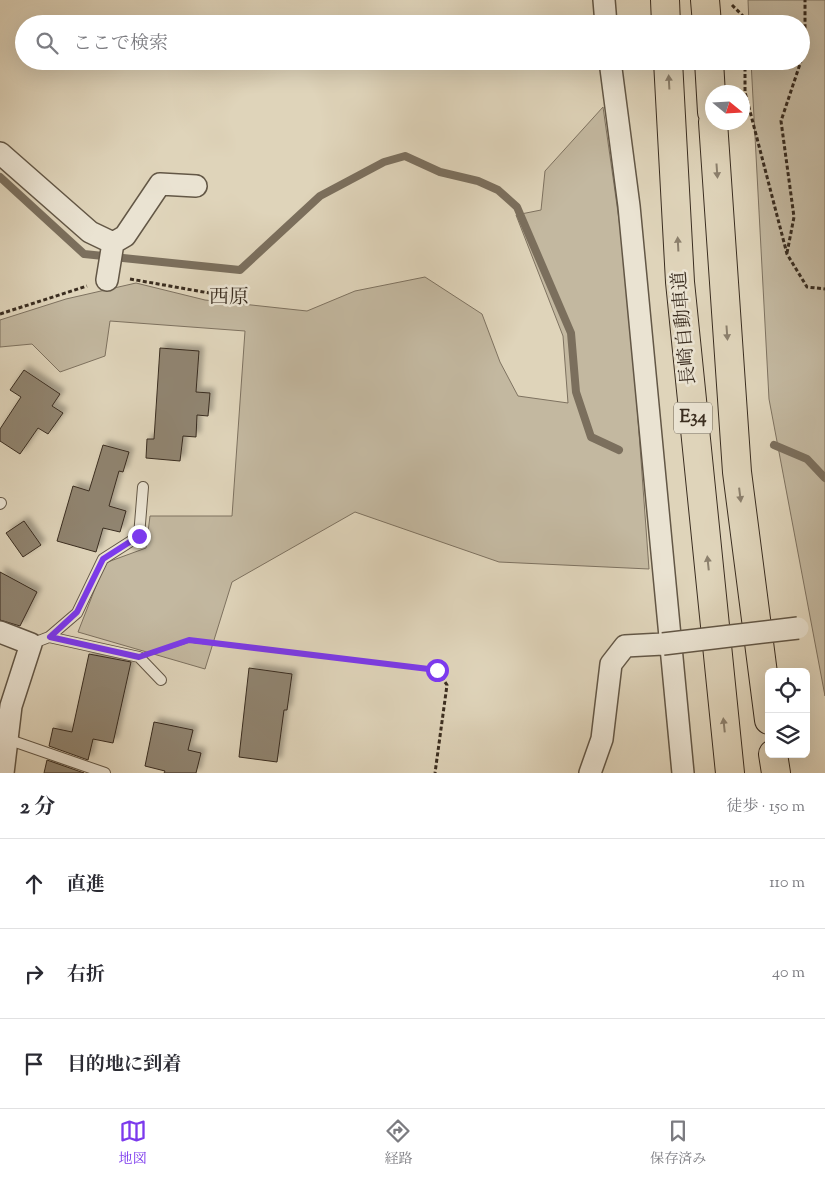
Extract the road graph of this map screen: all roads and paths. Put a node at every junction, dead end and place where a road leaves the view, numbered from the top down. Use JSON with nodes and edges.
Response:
{"nodes":[{"id":1,"x":604,"y":0,"type":"edge"},
{"id":2,"x":665,"y":0,"type":"edge"},
{"id":3,"x":705,"y":0,"type":"edge"},
{"id":4,"x":805,"y":0,"type":"edge"},
{"id":5,"x":732,"y":4,"type":"dead end"},
{"id":6,"x":605,"y":15,"type":"edge"},
{"id":7,"x":666,"y":15,"type":"edge"},
{"id":8,"x":706,"y":15,"type":"edge"},
{"id":9,"x":742,"y":15,"type":"edge"},
{"id":10,"x":805,"y":15,"type":"edge"},
{"id":11,"x":611,"y":70,"type":"edge"},
{"id":12,"x":668,"y":70,"type":"edge"},
{"id":13,"x":710,"y":70,"type":"edge"},
{"id":14,"x":745,"y":70,"type":"edge"},
{"id":15,"x":798,"y":70,"type":"edge"},
{"id":16,"x":710,"y":85,"type":"edge"},
{"id":17,"x":714,"y":130,"type":"edge"},
{"id":18,"x":0,"y":153,"type":"edge"},
{"id":19,"x":196,"y":186,"type":"dead end"},
{"id":20,"x":113,"y":243,"type":"junction"},
{"id":21,"x":787,"y":254,"type":"junction"},
{"id":22,"x":108,"y":273,"type":"dead end"},
{"id":23,"x":825,"y":289,"type":"edge"},
{"id":24,"x":143,"y":487,"type":"dead end"},
{"id":25,"x":798,"y":628,"type":"dead end"},
{"id":26,"x":0,"y":632,"type":"edge"},
{"id":27,"x":40,"y":640,"type":"junction"},
{"id":28,"x":139,"y":657,"type":"junction"},
{"id":29,"x":161,"y":680,"type":"dead end"},
{"id":30,"x":768,"y":713,"type":"edge"},
{"id":31,"x":7,"y":740,"type":"junction"},
{"id":32,"x":774,"y":758,"type":"edge"},
{"id":33,"x":3,"y":773,"type":"edge"},
{"id":34,"x":105,"y":773,"type":"edge"},
{"id":35,"x":435,"y":773,"type":"edge"},
{"id":36,"x":590,"y":773,"type":"edge"},
{"id":37,"x":683,"y":773,"type":"edge"},
{"id":38,"x":730,"y":773,"type":"edge"},
{"id":39,"x":776,"y":773,"type":"edge"}],
"edges":[{"from":1,"to":6,"type":"street"},
{"from":2,"to":7,"type":"highway"},
{"from":3,"to":8,"type":"highway"},
{"from":4,"to":10,"type":"path"},
{"from":5,"to":9,"type":"path"},
{"from":11,"to":37,"type":"street"},
{"from":38,"to":12,"type":"highway","name":"長崎自動車道","number":"E34","one_way":true},
{"from":13,"to":16,"type":"highway"},
{"from":14,"to":21,"type":"path"},
{"from":15,"to":21,"type":"path"},
{"from":17,"to":30,"type":"highway","number":"E34","one_way":true},
{"from":18,"to":20,"type":"street"},
{"from":19,"to":20,"type":"street"},
{"from":20,"to":22,"type":"street"},
{"from":21,"to":23,"type":"path"},
{"from":24,"to":27,"type":"lane"},
{"from":25,"to":36,"type":"street","bridge":true},
{"from":26,"to":27,"type":"street"},
{"from":27,"to":28,"type":"lane"},
{"from":27,"to":31,"type":"street"},
{"from":28,"to":29,"type":"lane"},
{"from":28,"to":35,"type":"path"},
{"from":31,"to":33,"type":"street"},
{"from":31,"to":34,"type":"lane"},
{"from":32,"to":39,"type":"highway"}]}
